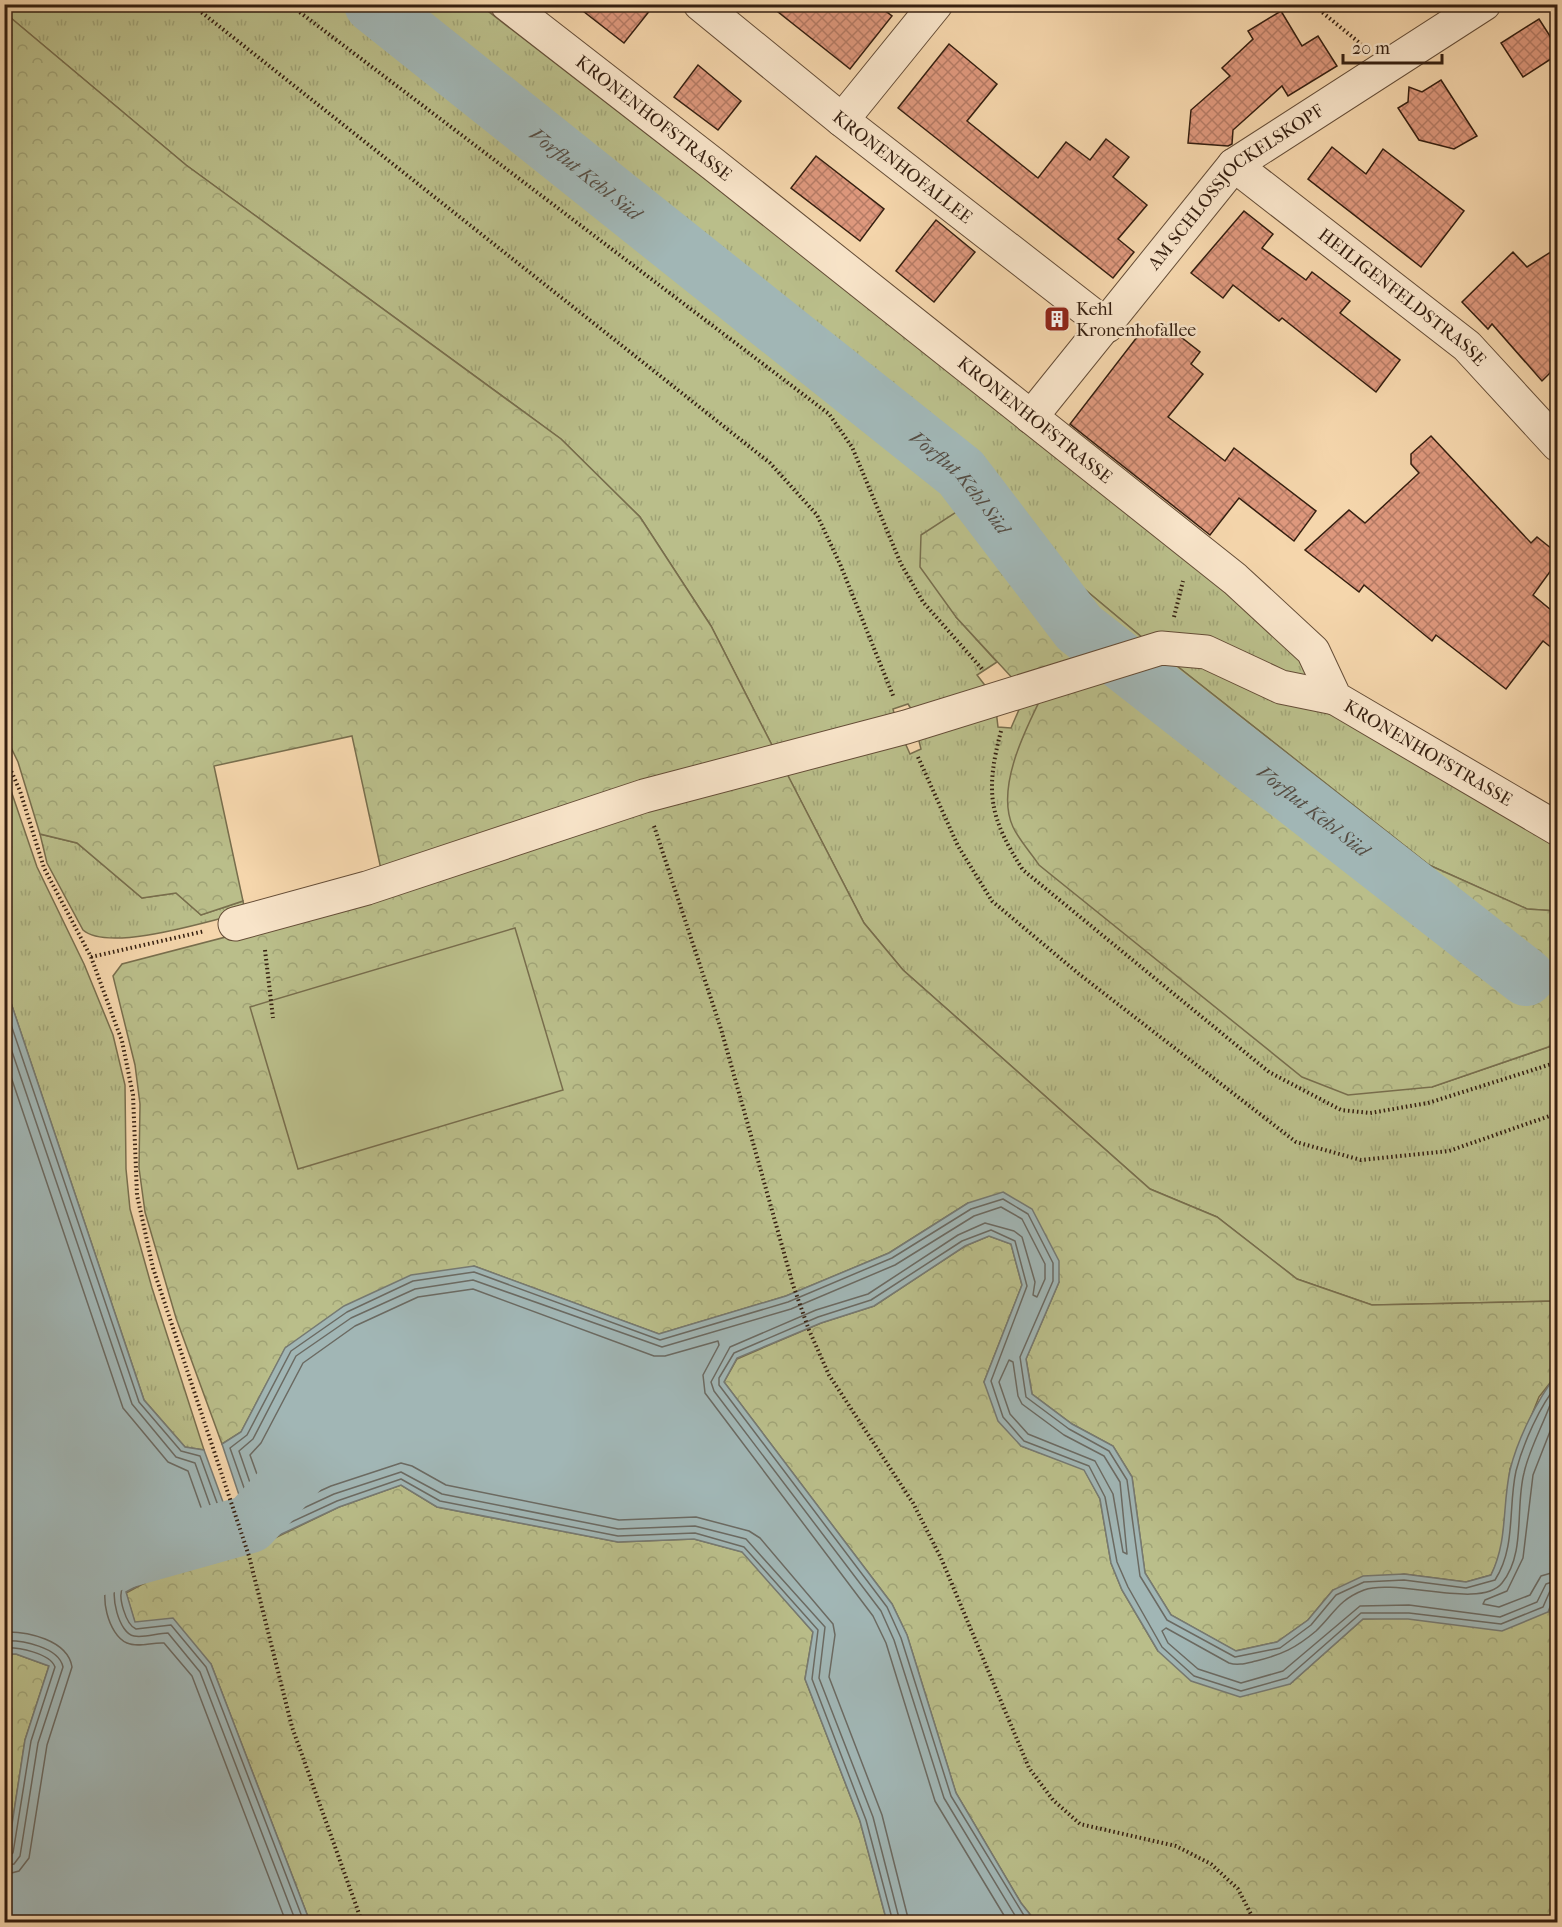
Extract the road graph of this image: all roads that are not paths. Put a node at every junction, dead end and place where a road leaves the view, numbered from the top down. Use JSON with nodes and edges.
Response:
{"nodes":[{"id":1,"x":507,"y":4,"type":"edge"},
{"id":2,"x":700,"y":4,"type":"edge"},
{"id":3,"x":936,"y":4,"type":"edge"},
{"id":4,"x":1484,"y":4,"type":"edge"},
{"id":5,"x":842,"y":120,"type":"junction"},
{"id":6,"x":1234,"y":165,"type":"junction"},
{"id":7,"x":1107,"y":326,"type":"junction"},
{"id":8,"x":1032,"y":417,"type":"junction"},
{"id":9,"x":1557,"y":446,"type":"edge"},
{"id":10,"x":1335,"y":698,"type":"junction"},
{"id":11,"x":1557,"y":829,"type":"edge"},
{"id":12,"x":249,"y":920,"type":"road end"}],
"edges":[{"from":1,"to":8,"type":"street","name":"KRONENHOFSTRASSE"},
{"from":2,"to":5,"type":"street","name":"KRONENHOFALLEE"},
{"from":3,"to":5,"type":"street"},
{"from":4,"to":6,"type":"street","name":"AM SCHLOSSJOCKELSKOPF"},
{"from":5,"to":7,"type":"street","name":"KRONENHOFALLEE"},
{"from":6,"to":7,"type":"street","name":"AM SCHLOSSJOCKELSKOPF"},
{"from":6,"to":9,"type":"street","name":"HEILIGENFELDSTRASSE"},
{"from":7,"to":8,"type":"street","name":"AM SCHLOSSJOCKELSKOPF"},
{"from":8,"to":10,"type":"street","name":"KRONENHOFSTRASSE"},
{"from":10,"to":11,"type":"street","name":"KRONENHOFSTRASSE"},
{"from":10,"to":12,"type":"street"}]}
